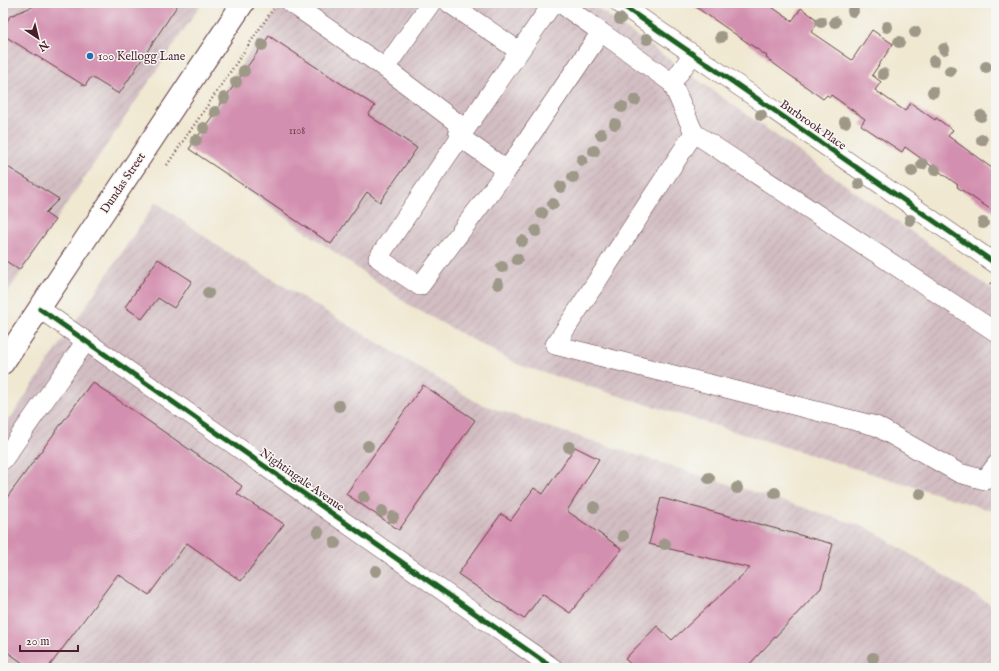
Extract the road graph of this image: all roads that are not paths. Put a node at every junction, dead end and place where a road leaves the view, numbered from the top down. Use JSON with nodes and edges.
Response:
{"nodes":[{"id":1,"x":243,"y":3,"type":"edge"},
{"id":2,"x":431,"y":3,"type":"edge"},
{"id":3,"x":448,"y":3,"type":"edge"},
{"id":4,"x":553,"y":3,"type":"edge"},
{"id":5,"x":560,"y":3,"type":"edge"},
{"id":6,"x":620,"y":3,"type":"edge"},
{"id":7,"x":283,"y":4,"type":"edge"},
{"id":8,"x":601,"y":32,"type":"junction"},
{"id":9,"x":519,"y":52,"type":"junction"},
{"id":10,"x":693,"y":54,"type":"junction"},
{"id":11,"x":385,"y":68,"type":"junction"},
{"id":12,"x":672,"y":83,"type":"junction"},
{"id":13,"x":694,"y":133,"type":"junction"},
{"id":14,"x":460,"y":137,"type":"junction"},
{"id":15,"x":507,"y":170,"type":"junction"},
{"id":16,"x":996,"y":264,"type":"edge"},
{"id":17,"x":40,"y":309,"type":"junction"},
{"id":18,"x":996,"y":332,"type":"edge"},
{"id":19,"x":9,"y":341,"type":"edge"},
{"id":20,"x":86,"y":341,"type":"junction"},
{"id":21,"x":3,"y":364,"type":"edge"},
{"id":22,"x":3,"y":460,"type":"edge"},
{"id":23,"x":996,"y":465,"type":"edge"},
{"id":24,"x":553,"y":668,"type":"edge"}],
"edges":[{"from":1,"to":17,"type":"main road","name":"Dundas Street"},
{"from":2,"to":11,"type":"street"},
{"from":3,"to":9,"type":"street"},
{"from":4,"to":9,"type":"street"},
{"from":5,"to":8,"type":"street"},
{"from":6,"to":10,"type":"street","name":"Burbrook Place"},
{"from":7,"to":11,"type":"street"},
{"from":8,"to":12,"type":"street"},
{"from":8,"to":15,"type":"street"},
{"from":9,"to":14,"type":"street"},
{"from":10,"to":12,"type":"street"},
{"from":10,"to":16,"type":"street","name":"Burbrook Place"},
{"from":11,"to":14,"type":"street"},
{"from":12,"to":13,"type":"street"},
{"from":13,"to":18,"type":"street"},
{"from":13,"to":23,"type":"street"},
{"from":14,"to":15,"type":"street"},
{"from":14,"to":15,"type":"street"},
{"from":17,"to":19,"type":"main road","name":"Dundas Street"},
{"from":17,"to":20,"type":"street","name":"Nightingale Avenue"},
{"from":19,"to":21,"type":"main road","name":"Dundas Street"},
{"from":20,"to":22,"type":"street"},
{"from":20,"to":24,"type":"street","name":"Nightingale Avenue"}]}
